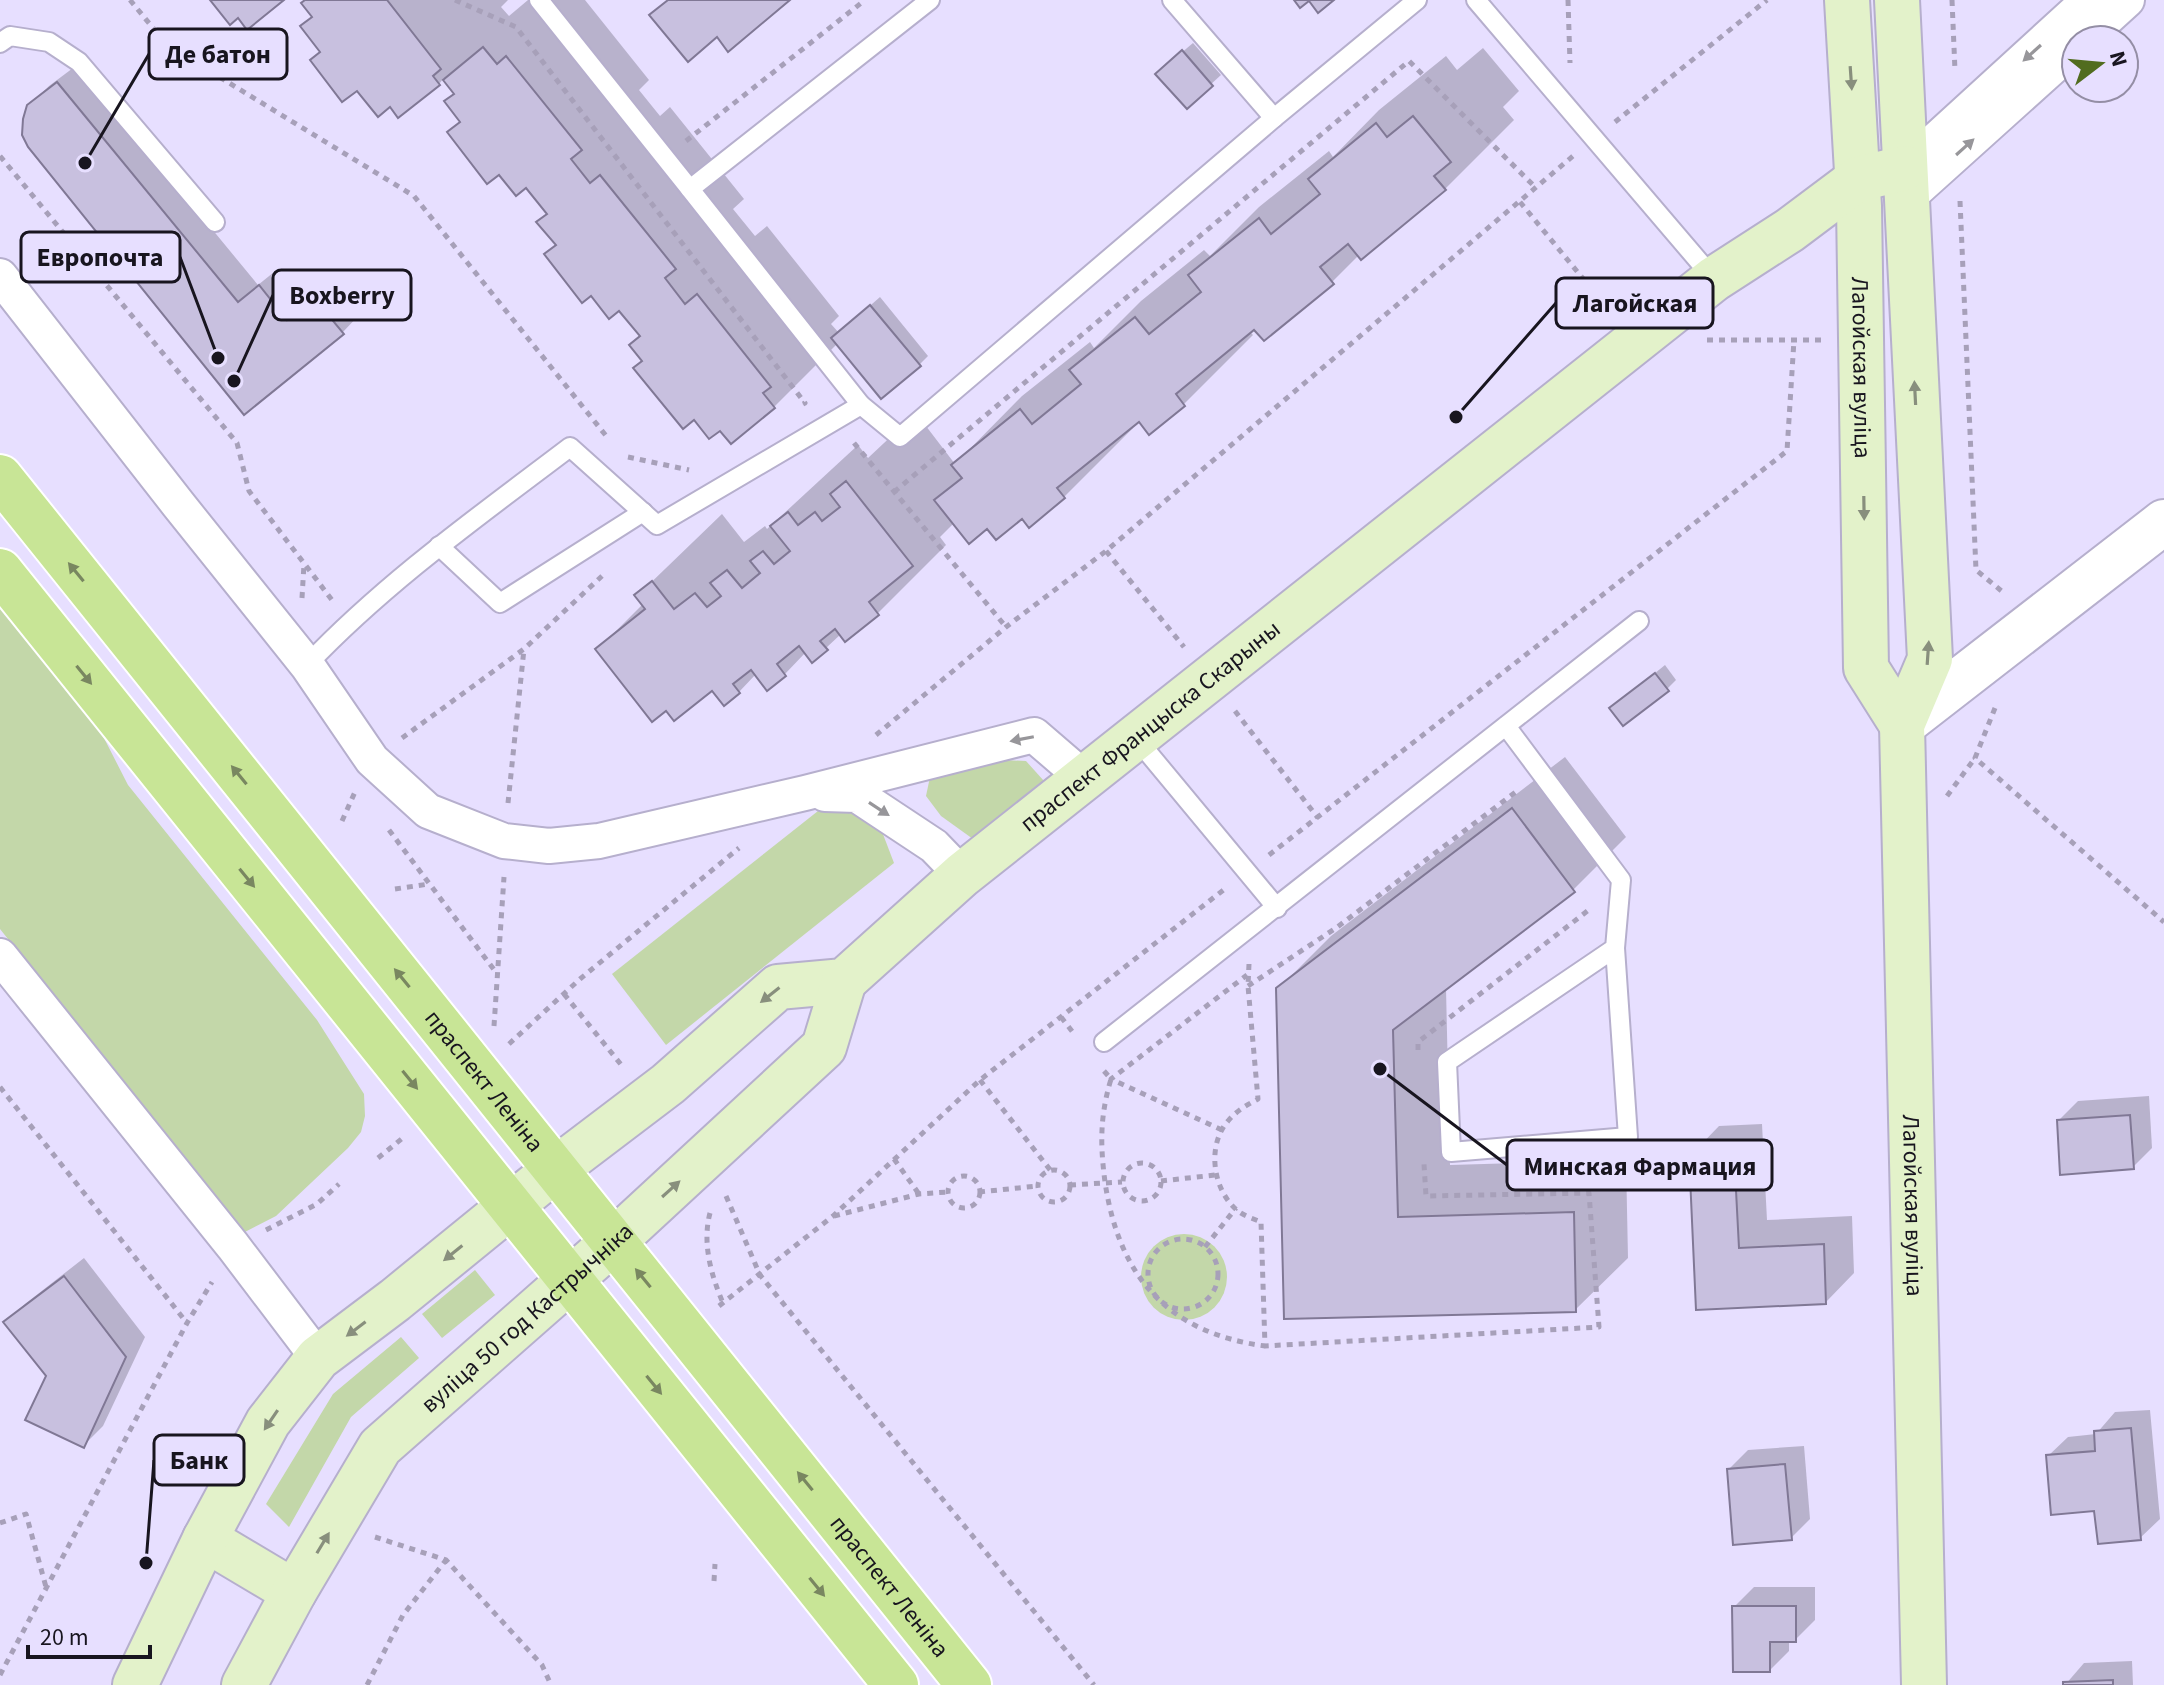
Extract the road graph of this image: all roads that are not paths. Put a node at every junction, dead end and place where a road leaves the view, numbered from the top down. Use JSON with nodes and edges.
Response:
{"nodes":[{"id":1,"x":539,"y":0,"type":"edge"},
{"id":2,"x":930,"y":0,"type":"edge"},
{"id":3,"x":1172,"y":0,"type":"edge"},
{"id":4,"x":1417,"y":0,"type":"edge"},
{"id":5,"x":1476,"y":0,"type":"edge"},
{"id":6,"x":1847,"y":0,"type":"edge"},
{"id":7,"x":1897,"y":0,"type":"edge"},
{"id":8,"x":2089,"y":0,"type":"edge"},
{"id":9,"x":2127,"y":0,"type":"edge"},
{"id":10,"x":2101,"y":24,"type":"edge"},
{"id":11,"x":0,"y":43,"type":"edge"},
{"id":12,"x":2060,"y":58,"type":"edge"},
{"id":13,"x":1274,"y":118,"type":"junction"},
{"id":14,"x":1957,"y":137,"type":"junction"},
{"id":15,"x":1906,"y":184,"type":"junction"},
{"id":16,"x":690,"y":189,"type":"junction"},
{"id":17,"x":1858,"y":192,"type":"junction"},
{"id":18,"x":215,"y":222,"type":"dead end"},
{"id":19,"x":0,"y":276,"type":"edge"},
{"id":20,"x":1714,"y":279,"type":"junction"},
{"id":21,"x":861,"y":405,"type":"junction"},
{"id":22,"x":0,"y":477,"type":"edge"},
{"id":23,"x":643,"y":512,"type":"junction"},
{"id":24,"x":2164,"y":522,"type":"edge"},
{"id":25,"x":439,"y":546,"type":"junction"},
{"id":26,"x":0,"y":571,"type":"edge"},
{"id":27,"x":1639,"y":621,"type":"dead end"},
{"id":28,"x":307,"y":665,"type":"junction"},
{"id":29,"x":1902,"y":725,"type":"junction"},
{"id":30,"x":1506,"y":726,"type":"junction"},
{"id":31,"x":1135,"y":737,"type":"junction"},
{"id":32,"x":1084,"y":778,"type":"junction"},
{"id":33,"x":805,"y":793,"type":"junction"},
{"id":34,"x":962,"y":875,"type":"junction"},
{"id":35,"x":1277,"y":908,"type":"junction"},
{"id":36,"x":1615,"y":948,"type":"junction"},
{"id":37,"x":0,"y":956,"type":"edge"},
{"id":38,"x":844,"y":981,"type":"junction"},
{"id":39,"x":1104,"y":1042,"type":"dead end"},
{"id":40,"x":556,"y":1169,"type":"junction"},
{"id":41,"x":511,"y":1207,"type":"junction"},
{"id":42,"x":613,"y":1242,"type":"junction"},
{"id":43,"x":570,"y":1280,"type":"junction"},
{"id":44,"x":318,"y":1358,"type":"junction"},
{"id":45,"x":205,"y":1539,"type":"junction"},
{"id":46,"x":294,"y":1592,"type":"junction"},
{"id":47,"x":133,"y":1678,"type":"edge"},
{"id":48,"x":244,"y":1685,"type":"edge"},
{"id":49,"x":896,"y":1685,"type":"edge"},
{"id":50,"x":969,"y":1685,"type":"edge"},
{"id":51,"x":1924,"y":1685,"type":"edge"}],
"edges":[{"from":1,"to":16,"type":"lane"},
{"from":2,"to":16,"type":"lane"},
{"from":3,"to":13,"type":"lane"},
{"from":4,"to":13,"type":"lane"},
{"from":5,"to":20,"type":"lane"},
{"from":6,"to":17,"type":"main road","name":"Лагойская вуліца","one_way":true},
{"from":7,"to":15,"type":"main road","name":"Лагойская вуліца"},
{"from":8,"to":14,"type":"street","one_way":true},
{"from":9,"to":10,"type":"street"},
{"from":11,"to":18,"type":"lane"},
{"from":14,"to":12,"type":"street","one_way":true},
{"from":13,"to":21,"type":"lane"},
{"from":14,"to":15,"type":"street"},
{"from":15,"to":17,"type":"main road","name":"праспект Францыска Скарыны"},
{"from":29,"to":15,"type":"main road","name":"Лагойская вуліца","one_way":true},
{"from":16,"to":21,"type":"lane"},
{"from":17,"to":20,"type":"main road","name":"праспект Францыска Скарыны"},
{"from":17,"to":29,"type":"main road","name":"Лагойская вуліца","one_way":true},
{"from":19,"to":28,"type":"street"},
{"from":20,"to":31,"type":"main road","name":"праспект Францыска Скарыны"},
{"from":21,"to":23,"type":"lane"},
{"from":40,"to":22,"type":"main road","name":"праспект Леніна","one_way":true},
{"from":23,"to":25,"type":"lane"},
{"from":23,"to":25,"type":"lane"},
{"from":24,"to":29,"type":"street"},
{"from":25,"to":28,"type":"lane"},
{"from":26,"to":41,"type":"main road","one_way":true},
{"from":27,"to":30,"type":"lane"},
{"from":28,"to":33,"type":"street"},
{"from":29,"to":51,"type":"main road","name":"Лагойская вуліца"},
{"from":30,"to":35,"type":"lane"},
{"from":30,"to":36,"type":"lane"},
{"from":31,"to":32,"type":"main road","name":"праспект Францыска Скарыны"},
{"from":31,"to":35,"type":"lane"},
{"from":32,"to":33,"type":"street","one_way":true},
{"from":32,"to":34,"type":"main road","name":"праспект Францыска Скарыны"},
{"from":33,"to":34,"type":"street","one_way":true},
{"from":34,"to":38,"type":"main road","name":"праспект Францыска Скарыны"},
{"from":35,"to":39,"type":"lane"},
{"from":36,"to":36,"type":"lane"},
{"from":37,"to":44,"type":"street"},
{"from":38,"to":40,"type":"main road","one_way":true},
{"from":42,"to":38,"type":"main road","name":"вуліца 50 год Кастрычніка","one_way":true},
{"from":40,"to":41,"type":"main road"},
{"from":40,"to":42,"type":"main road","name":"праспект Леніна"},
{"from":41,"to":43,"type":"main road"},
{"from":41,"to":44,"type":"main road","one_way":true},
{"from":42,"to":43,"type":"main road","name":"вуліца 50 год Кастрычніка"},
{"from":50,"to":42,"type":"main road","name":"праспект Леніна","one_way":true},
{"from":46,"to":43,"type":"main road","name":"вуліца 50 год Кастрычніка","one_way":true},
{"from":43,"to":49,"type":"main road","one_way":true},
{"from":44,"to":45,"type":"main road","one_way":true},
{"from":45,"to":46,"type":"main road"},
{"from":45,"to":47,"type":"main road"},
{"from":46,"to":48,"type":"main road","name":"вуліца 50 год Кастрычніка"}]}
